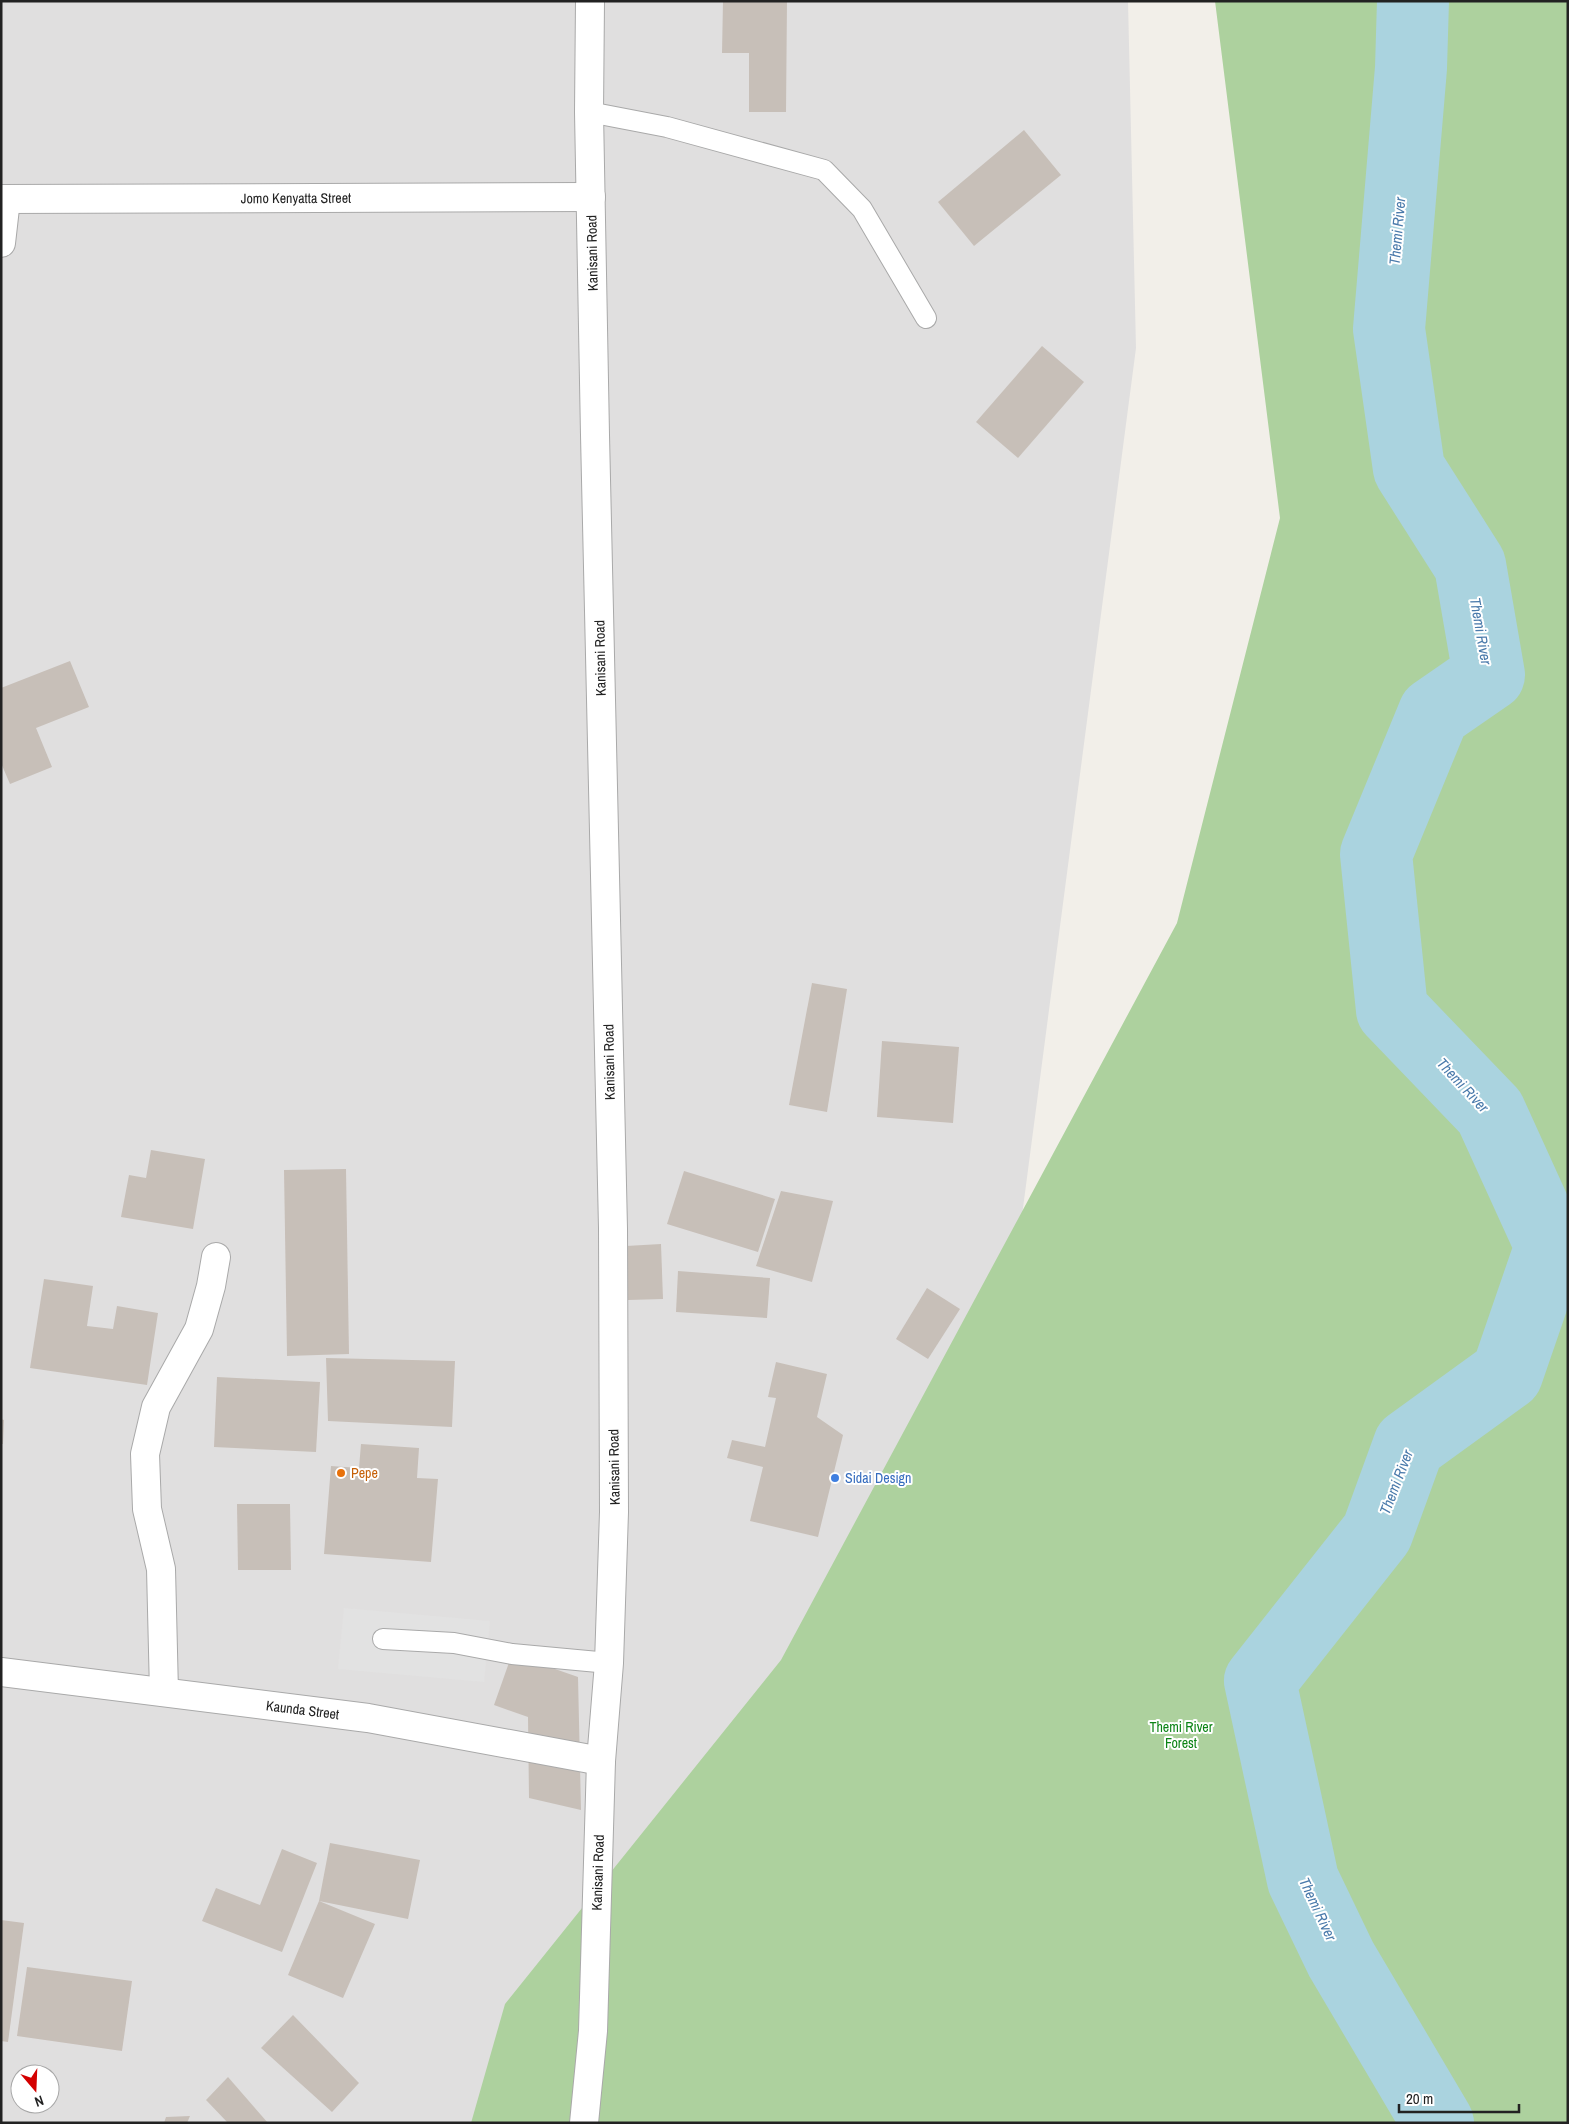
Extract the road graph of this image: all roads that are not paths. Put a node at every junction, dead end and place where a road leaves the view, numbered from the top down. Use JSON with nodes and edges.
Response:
{"nodes":[{"id":1,"x":590,"y":1,"type":"edge"},
{"id":2,"x":590,"y":112,"type":"junction"},
{"id":3,"x":591,"y":197,"type":"junction"},
{"id":4,"x":4,"y":199,"type":"edge"},
{"id":5,"x":1,"y":242,"type":"edge"},
{"id":6,"x":926,"y":318,"type":"dead end"},
{"id":7,"x":216,"y":1257,"type":"dead end"},
{"id":8,"x":382,"y":1639,"type":"dead end"},
{"id":9,"x":609,"y":1663,"type":"junction"},
{"id":10,"x":1,"y":1672,"type":"edge"},
{"id":11,"x":164,"y":1692,"type":"junction"},
{"id":12,"x":601,"y":1761,"type":"junction"},
{"id":13,"x":584,"y":2123,"type":"edge"}],
"edges":[{"from":1,"to":2,"type":"street","name":"Kanisani Road"},
{"from":2,"to":3,"type":"street","name":"Kanisani Road"},
{"from":2,"to":6,"type":"lane"},
{"from":3,"to":4,"type":"street","name":"Jomo Kenyatta Street"},
{"from":3,"to":9,"type":"street","name":"Kanisani Road"},
{"from":4,"to":5,"type":"street"},
{"from":7,"to":11,"type":"street"},
{"from":8,"to":9,"type":"lane"},
{"from":9,"to":12,"type":"street","name":"Kanisani Road"},
{"from":10,"to":11,"type":"street","name":"Kaunda Street"},
{"from":11,"to":12,"type":"street","name":"Kaunda Street"},
{"from":12,"to":13,"type":"street","name":"Kanisani Road"}]}
